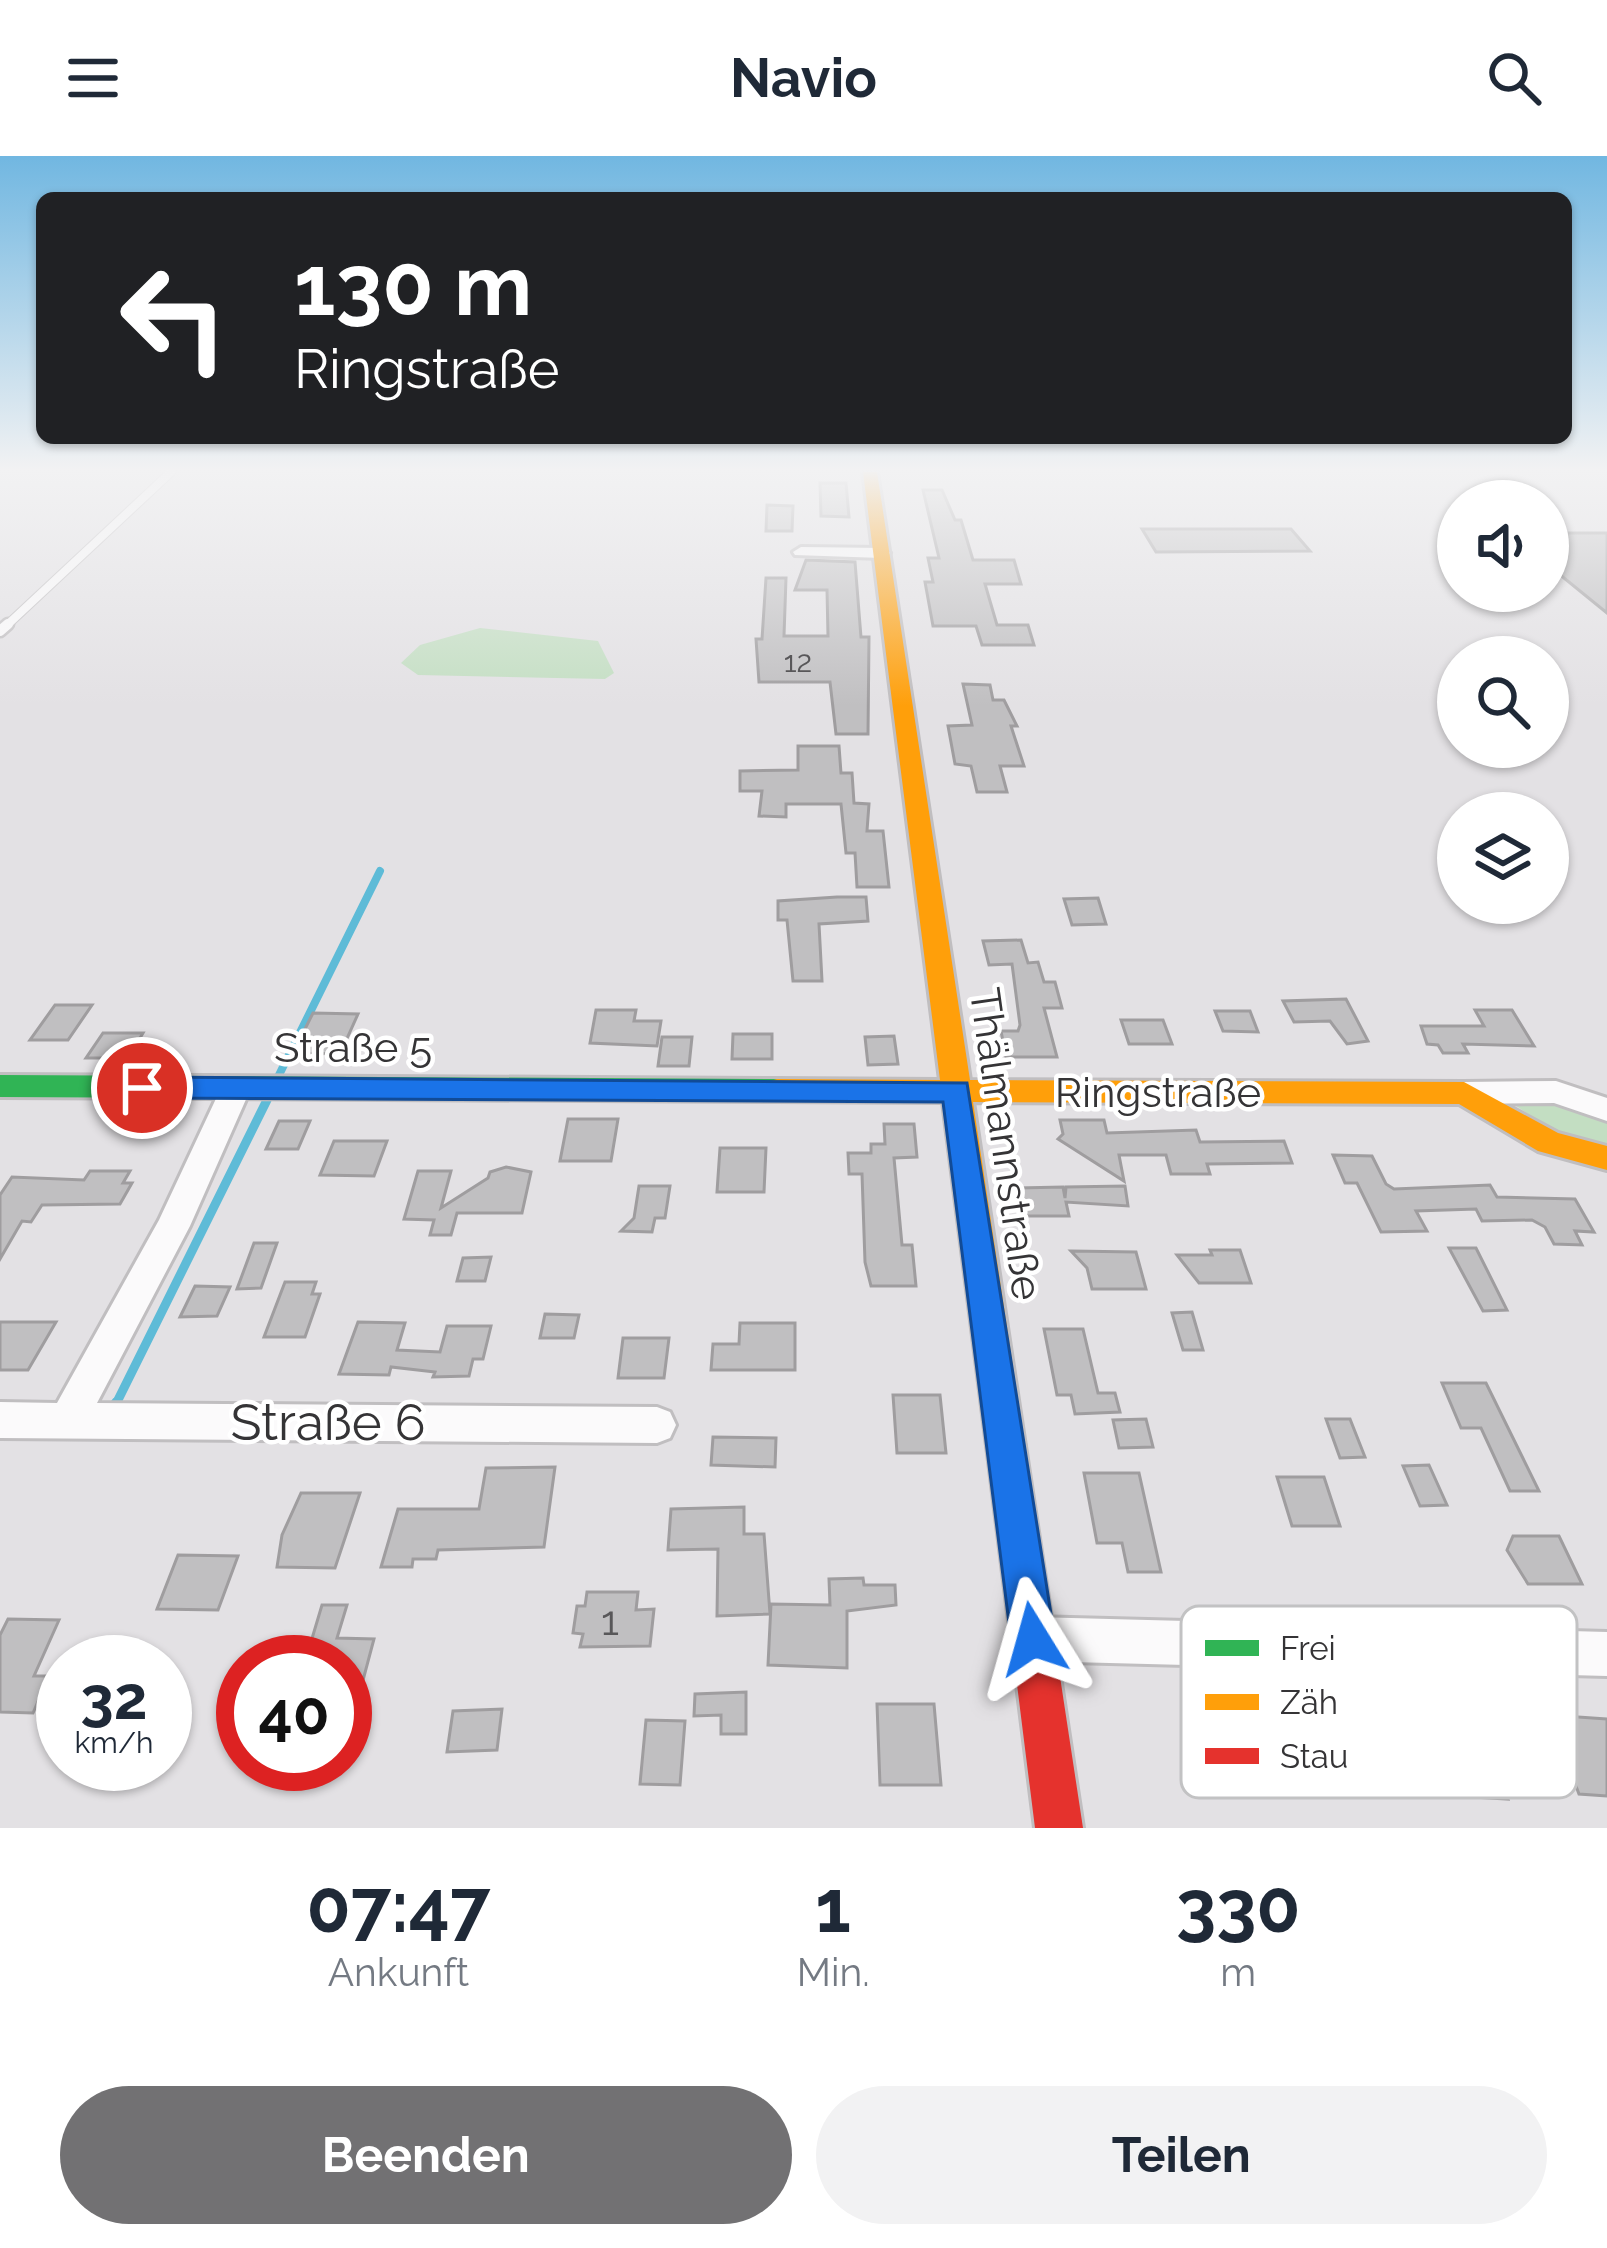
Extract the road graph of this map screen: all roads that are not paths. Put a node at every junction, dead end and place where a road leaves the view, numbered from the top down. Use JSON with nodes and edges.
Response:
{"nodes":[{"id":1,"x":87,"y":550,"type":"edge"},
{"id":2,"x":882,"y":550,"type":"edge"},
{"id":3,"x":801,"y":552,"type":"dead end"},
{"id":4,"x":882,"y":553,"type":"junction"},
{"id":5,"x":0,"y":631,"type":"edge"},
{"id":6,"x":0,"y":1086,"type":"edge"},
{"id":7,"x":236,"y":1088,"type":"junction"},
{"id":8,"x":707,"y":1089,"type":"joint"},
{"id":9,"x":956,"y":1091,"type":"junction"},
{"id":10,"x":1464,"y":1093,"type":"junction"},
{"id":11,"x":1607,"y":1110,"type":"edge"},
{"id":12,"x":1607,"y":1159,"type":"edge"},
{"id":13,"x":0,"y":1420,"type":"edge"},
{"id":14,"x":68,"y":1420,"type":"junction"},
{"id":15,"x":657,"y":1425,"type":"dead end"},
{"id":16,"x":1033,"y":1639,"type":"junction"},
{"id":17,"x":1181,"y":1643,"type":"edge"},
{"id":18,"x":1577,"y":1653,"type":"edge"},
{"id":19,"x":1607,"y":1654,"type":"edge"},
{"id":20,"x":1059,"y":1828,"type":"edge"}],
"edges":[{"from":1,"to":5,"type":"lane"},
{"from":2,"to":4,"type":"street","name":"Thälmannstraße"},
{"from":3,"to":4,"type":"street"},
{"from":4,"to":9,"type":"street","name":"Thälmannstraße"},
{"from":6,"to":7,"type":"street","name":"Straße 5"},
{"from":7,"to":8,"type":"street","name":"Straße 5"},
{"from":7,"to":14,"type":"street"},
{"from":8,"to":9,"type":"street","name":"Ringstraße"},
{"from":9,"to":10,"type":"street","name":"Ringstraße"},
{"from":9,"to":16,"type":"street","name":"Thälmannstraße"},
{"from":10,"to":11,"type":"street","name":"Ringstraße"},
{"from":10,"to":12,"type":"street"},
{"from":13,"to":14,"type":"street","name":"Straße 6"},
{"from":14,"to":15,"type":"street","name":"Straße 6"},
{"from":16,"to":17,"type":"street"},
{"from":16,"to":20,"type":"street","name":"Thälmannstraße"},
{"from":18,"to":19,"type":"street"}]}
